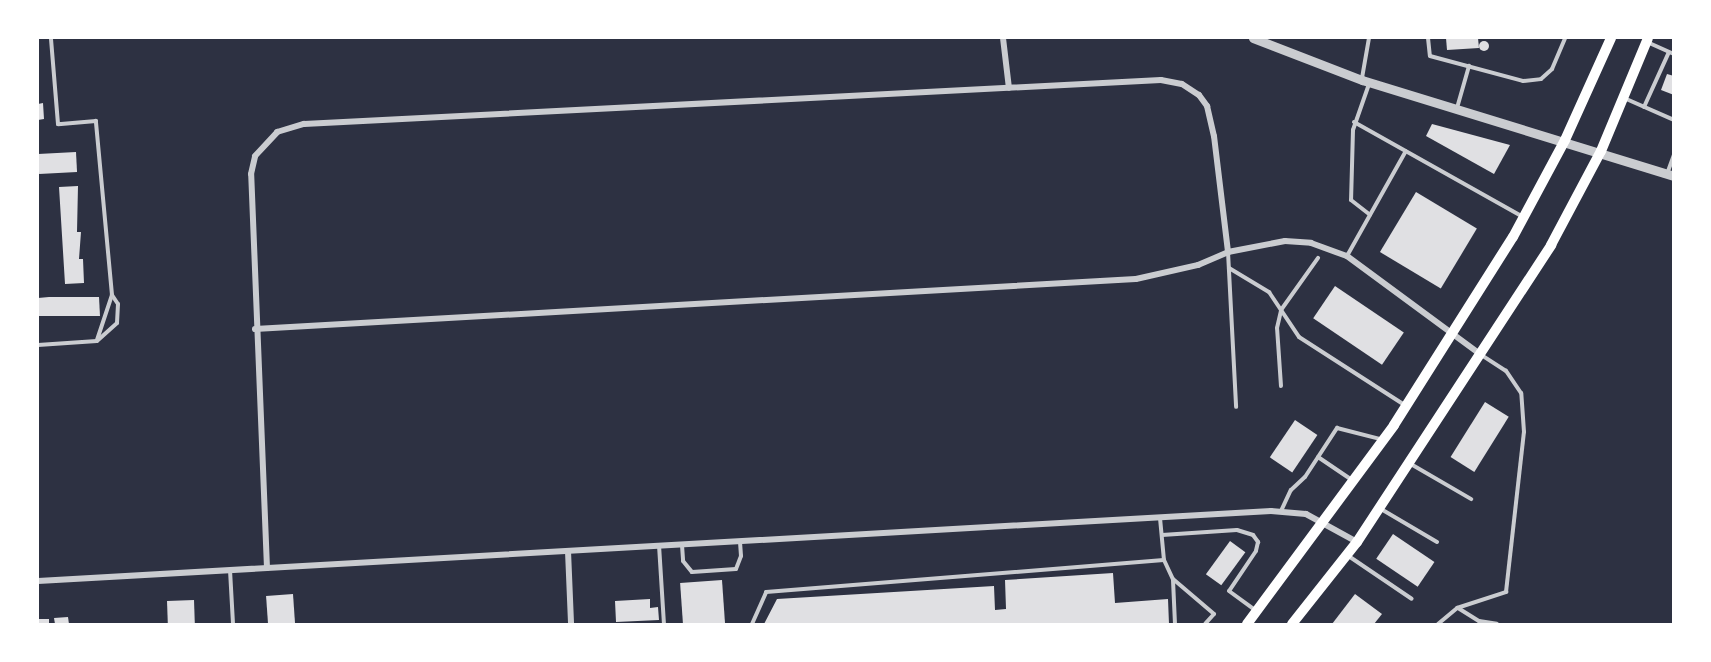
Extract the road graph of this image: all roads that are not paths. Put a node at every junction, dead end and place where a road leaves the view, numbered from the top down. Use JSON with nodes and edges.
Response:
{"nodes":[{"id":1,"x":51,"y":38,"type":"edge"},
{"id":2,"x":1003,"y":38,"type":"edge"},
{"id":3,"x":1253,"y":38,"type":"edge"},
{"id":4,"x":1369,"y":38,"type":"edge"},
{"id":5,"x":1428,"y":38,"type":"edge"},
{"id":6,"x":1565,"y":38,"type":"edge"},
{"id":7,"x":1611,"y":38,"type":"edge"},
{"id":8,"x":1647,"y":40,"type":"edge"},
{"id":9,"x":1671,"y":53,"type":"edge"},
{"id":10,"x":1469,"y":66,"type":"junction"},
{"id":11,"x":1366,"y":81,"type":"junction"},
{"id":12,"x":1009,"y":88,"type":"junction"},
{"id":13,"x":1624,"y":97,"type":"junction"},
{"id":14,"x":1644,"y":107,"type":"junction"},
{"id":15,"x":1457,"y":108,"type":"junction"},
{"id":16,"x":1674,"y":120,"type":"edge"},
{"id":17,"x":1354,"y":122,"type":"junction"},
{"id":18,"x":1565,"y":140,"type":"junction"},
{"id":19,"x":1406,"y":151,"type":"junction"},
{"id":20,"x":1601,"y":151,"type":"junction"},
{"id":21,"x":1674,"y":155,"type":"edge"},
{"id":22,"x":1670,"y":175,"type":"edge"},
{"id":23,"x":1370,"y":215,"type":"junction"},
{"id":24,"x":1524,"y":218,"type":"junction"},
{"id":25,"x":1228,"y":252,"type":"junction"},
{"id":26,"x":1347,"y":256,"type":"junction"},
{"id":27,"x":1318,"y":258,"type":"dead end"},
{"id":28,"x":1229,"y":268,"type":"junction"},
{"id":29,"x":112,"y":295,"type":"junction"},
{"id":30,"x":1281,"y":310,"type":"junction"},
{"id":31,"x":255,"y":328,"type":"junction"},
{"id":32,"x":1452,"y":334,"type":"junction"},
{"id":33,"x":97,"y":341,"type":"junction"},
{"id":34,"x":38,"y":345,"type":"edge"},
{"id":35,"x":1480,"y":354,"type":"junction"},
{"id":36,"x":1281,"y":386,"type":"dead end"},
{"id":37,"x":1406,"y":406,"type":"junction"},
{"id":38,"x":1236,"y":407,"type":"dead end"},
{"id":39,"x":1384,"y":440,"type":"junction"},
{"id":40,"x":1318,"y":457,"type":"junction"},
{"id":41,"x":1409,"y":462,"type":"junction"},
{"id":42,"x":1354,"y":482,"type":"junction"},
{"id":43,"x":1471,"y":499,"type":"dead end"},
{"id":44,"x":1379,"y":508,"type":"junction"},
{"id":45,"x":1281,"y":511,"type":"junction"},
{"id":46,"x":1160,"y":517,"type":"junction"},
{"id":47,"x":1326,"y":522,"type":"junction"},
{"id":48,"x":1162,"y":536,"type":"junction"},
{"id":49,"x":740,"y":541,"type":"junction"},
{"id":50,"x":1357,"y":542,"type":"junction"},
{"id":51,"x":1437,"y":542,"type":"dead end"},
{"id":52,"x":682,"y":544,"type":"junction"},
{"id":53,"x":659,"y":545,"type":"junction"},
{"id":54,"x":568,"y":551,"type":"junction"},
{"id":55,"x":1347,"y":555,"type":"junction"},
{"id":56,"x":1164,"y":560,"type":"junction"},
{"id":57,"x":267,"y":568,"type":"junction"},
{"id":58,"x":230,"y":570,"type":"junction"},
{"id":59,"x":1173,"y":579,"type":"junction"},
{"id":60,"x":38,"y":581,"type":"edge"},
{"id":61,"x":1412,"y":599,"type":"dead end"},
{"id":62,"x":1457,"y":608,"type":"junction"},
{"id":63,"x":1257,"y":612,"type":"junction"},
{"id":64,"x":233,"y":624,"type":"edge"},
{"id":65,"x":571,"y":624,"type":"edge"},
{"id":66,"x":664,"y":624,"type":"edge"},
{"id":67,"x":752,"y":624,"type":"edge"},
{"id":68,"x":1175,"y":624,"type":"edge"},
{"id":69,"x":1205,"y":624,"type":"edge"},
{"id":70,"x":1247,"y":624,"type":"edge"},
{"id":71,"x":1292,"y":624,"type":"edge"},
{"id":72,"x":1438,"y":624,"type":"edge"},
{"id":73,"x":1497,"y":624,"type":"edge"}],
"edges":[{"from":1,"to":29,"type":"lane"},
{"from":2,"to":12,"type":"street"},
{"from":3,"to":11,"type":"street"},
{"from":4,"to":11,"type":"lane"},
{"from":5,"to":10,"type":"lane"},
{"from":6,"to":10,"type":"lane"},
{"from":7,"to":18,"type":"main road"},
{"from":8,"to":9,"type":"lane"},
{"from":8,"to":13,"type":"main road"},
{"from":9,"to":14,"type":"lane"},
{"from":10,"to":15,"type":"lane"},
{"from":11,"to":15,"type":"street"},
{"from":11,"to":17,"type":"lane"},
{"from":12,"to":25,"type":"street"},
{"from":12,"to":31,"type":"street"},
{"from":13,"to":14,"type":"lane"},
{"from":13,"to":20,"type":"main road"},
{"from":14,"to":16,"type":"lane"},
{"from":15,"to":18,"type":"street"},
{"from":17,"to":19,"type":"lane"},
{"from":17,"to":23,"type":"lane"},
{"from":18,"to":20,"type":"street"},
{"from":18,"to":24,"type":"main road"},
{"from":19,"to":23,"type":"lane"},
{"from":19,"to":24,"type":"lane"},
{"from":20,"to":22,"type":"street"},
{"from":20,"to":35,"type":"main road"},
{"from":21,"to":22,"type":"lane"},
{"from":23,"to":26,"type":"lane"},
{"from":24,"to":32,"type":"main road"},
{"from":25,"to":26,"type":"street"},
{"from":25,"to":28,"type":"lane"},
{"from":25,"to":31,"type":"street"},
{"from":26,"to":32,"type":"street"},
{"from":27,"to":30,"type":"lane"},
{"from":28,"to":30,"type":"lane"},
{"from":28,"to":38,"type":"lane"},
{"from":29,"to":33,"type":"lane"},
{"from":29,"to":33,"type":"lane"},
{"from":30,"to":36,"type":"lane"},
{"from":30,"to":37,"type":"lane"},
{"from":31,"to":57,"type":"street"},
{"from":32,"to":35,"type":"street"},
{"from":32,"to":37,"type":"main road"},
{"from":33,"to":34,"type":"lane"},
{"from":35,"to":41,"type":"main road"},
{"from":35,"to":62,"type":"lane"},
{"from":37,"to":39,"type":"main road"},
{"from":39,"to":40,"type":"lane"},
{"from":39,"to":42,"type":"main road"},
{"from":40,"to":42,"type":"lane"},
{"from":40,"to":45,"type":"lane"},
{"from":41,"to":43,"type":"lane"},
{"from":41,"to":44,"type":"main road"},
{"from":42,"to":47,"type":"main road"},
{"from":44,"to":50,"type":"main road"},
{"from":44,"to":51,"type":"lane"},
{"from":45,"to":46,"type":"street"},
{"from":45,"to":47,"type":"street"},
{"from":46,"to":48,"type":"lane"},
{"from":46,"to":49,"type":"street"},
{"from":47,"to":50,"type":"street"},
{"from":47,"to":63,"type":"main road"},
{"from":48,"to":56,"type":"lane"},
{"from":48,"to":63,"type":"lane"},
{"from":49,"to":52,"type":"street"},
{"from":49,"to":52,"type":"lane"},
{"from":50,"to":55,"type":"main road"},
{"from":52,"to":53,"type":"street"},
{"from":53,"to":54,"type":"street"},
{"from":53,"to":66,"type":"lane"},
{"from":54,"to":57,"type":"street"},
{"from":54,"to":65,"type":"street"},
{"from":55,"to":61,"type":"lane"},
{"from":55,"to":71,"type":"main road"},
{"from":56,"to":59,"type":"lane"},
{"from":56,"to":67,"type":"lane"},
{"from":57,"to":58,"type":"street"},
{"from":58,"to":60,"type":"street"},
{"from":58,"to":64,"type":"lane"},
{"from":59,"to":68,"type":"lane"},
{"from":59,"to":69,"type":"lane"},
{"from":62,"to":72,"type":"lane"},
{"from":62,"to":73,"type":"lane"},
{"from":63,"to":70,"type":"main road"}]}
